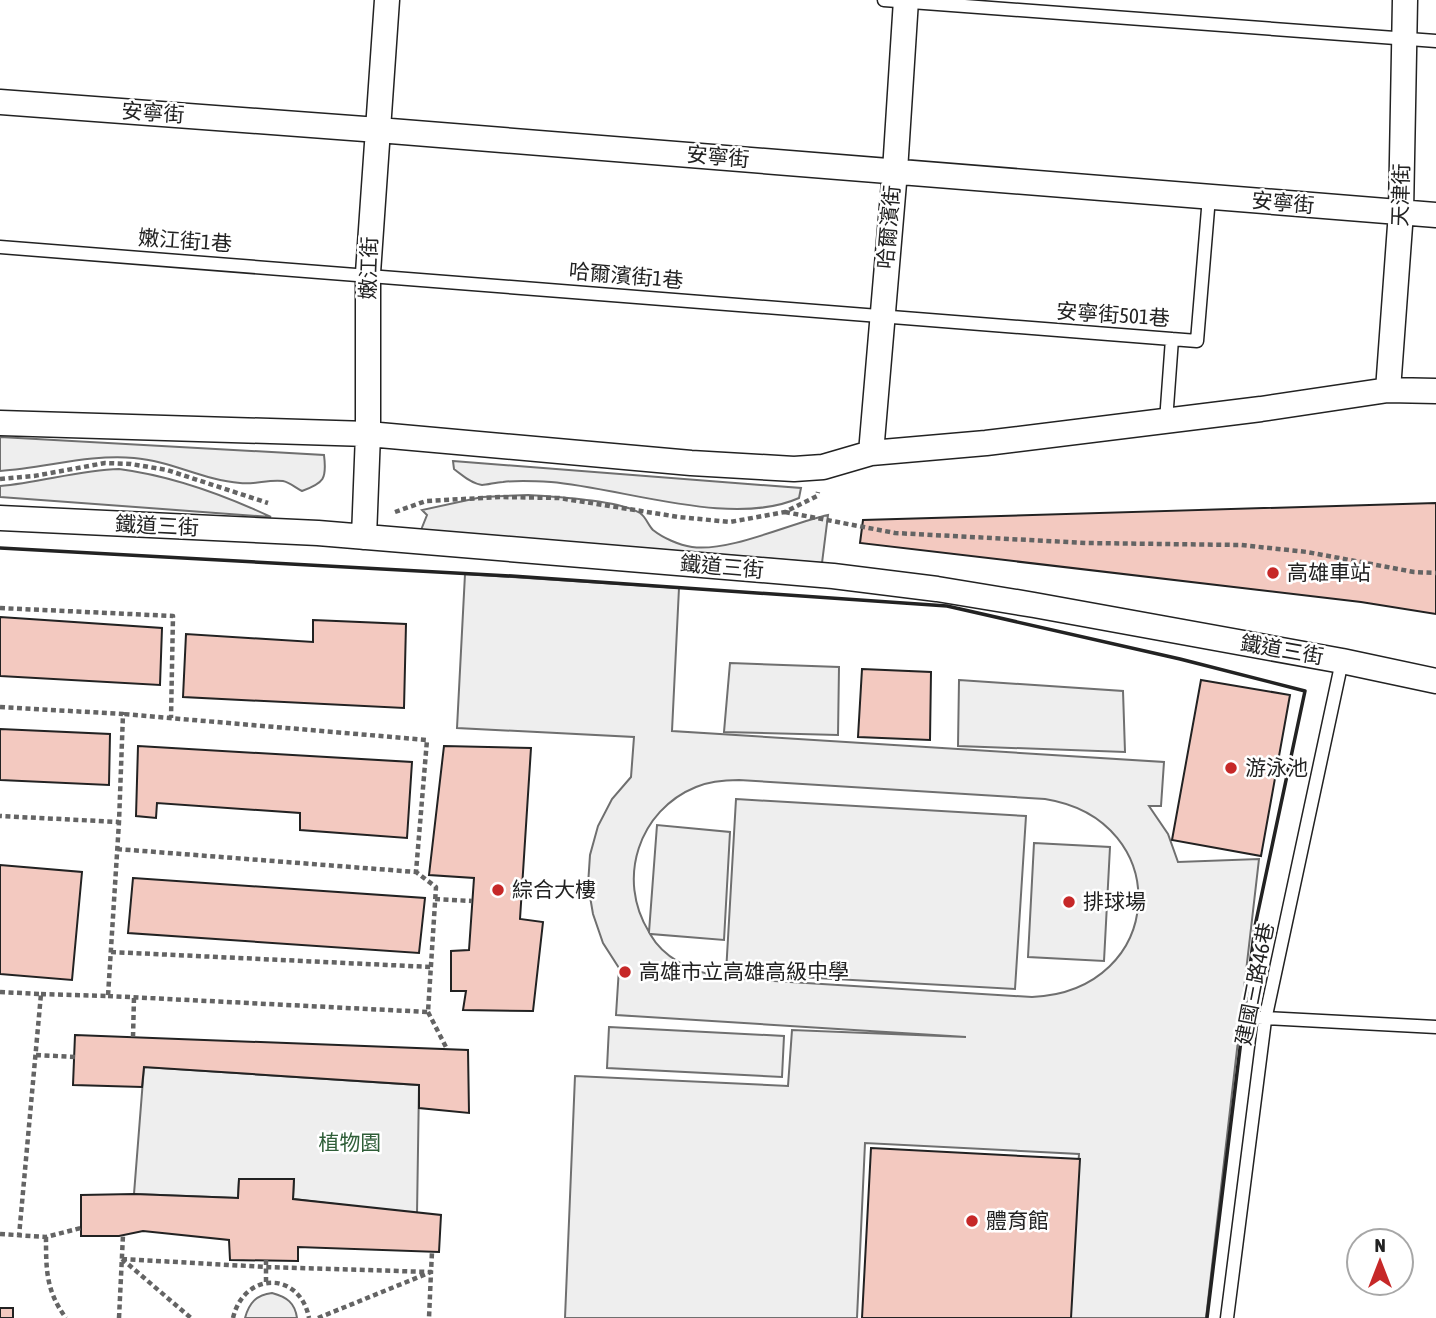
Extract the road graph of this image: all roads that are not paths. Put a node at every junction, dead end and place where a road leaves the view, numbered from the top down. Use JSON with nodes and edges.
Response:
{"nodes":[{"id":1,"x":387,"y":0,"type":"edge"},
{"id":2,"x":1405,"y":0,"type":"edge"},
{"id":3,"x":898,"y":1,"type":"edge"},
{"id":4,"x":1405,"y":38,"type":"junction"},
{"id":5,"x":1436,"y":41,"type":"edge"},
{"id":6,"x":0,"y":102,"type":"edge"},
{"id":7,"x":378,"y":130,"type":"junction"},
{"id":8,"x":895,"y":171,"type":"junction"},
{"id":9,"x":1209,"y":197,"type":"junction"},
{"id":10,"x":1401,"y":212,"type":"junction"},
{"id":11,"x":1436,"y":215,"type":"edge"},
{"id":12,"x":0,"y":247,"type":"edge"},
{"id":13,"x":368,"y":273,"type":"junction"},
{"id":14,"x":881,"y":318,"type":"junction"},
{"id":15,"x":1172,"y":339,"type":"junction"},
{"id":16,"x":1388,"y":390,"type":"junction"},
{"id":17,"x":1436,"y":391,"type":"edge"},
{"id":18,"x":1166,"y":421,"type":"junction"},
{"id":19,"x":0,"y":423,"type":"edge"},
{"id":20,"x":368,"y":433,"type":"junction"},
{"id":21,"x":871,"y":453,"type":"junction"},
{"id":22,"x":0,"y":519,"type":"edge"},
{"id":23,"x":364,"y":537,"type":"junction"},
{"id":24,"x":1342,"y":661,"type":"junction"},
{"id":25,"x":1436,"y":681,"type":"edge"},
{"id":26,"x":1245,"y":1017,"type":"dead end"},
{"id":27,"x":1265,"y":1020,"type":"junction"},
{"id":28,"x":1436,"y":1027,"type":"edge"},
{"id":29,"x":1227,"y":1318,"type":"edge"}],
"edges":[{"from":1,"to":7,"type":"street","name":"嫩江街"},
{"from":2,"to":4,"type":"street","name":"天津街"},
{"from":3,"to":4,"type":"lane"},
{"from":3,"to":8,"type":"street","name":"哈爾濱街"},
{"from":4,"to":5,"type":"lane"},
{"from":4,"to":10,"type":"street","name":"天津街"},
{"from":6,"to":7,"type":"street","name":"安寧街"},
{"from":7,"to":8,"type":"street","name":"安寧街"},
{"from":7,"to":13,"type":"street","name":"嫩江街"},
{"from":8,"to":9,"type":"street","name":"安寧街"},
{"from":8,"to":14,"type":"street","name":"哈爾濱街"},
{"from":9,"to":10,"type":"street","name":"安寧街"},
{"from":9,"to":15,"type":"lane","name":"安寧街501巷"},
{"from":10,"to":11,"type":"street","name":"安寧街"},
{"from":10,"to":16,"type":"street","name":"天津街"},
{"from":12,"to":13,"type":"lane","name":"嫩江街1巷"},
{"from":13,"to":14,"type":"lane","name":"哈爾濱街1巷"},
{"from":13,"to":20,"type":"street","name":"嫩江街"},
{"from":14,"to":15,"type":"lane","name":"安寧街501巷"},
{"from":14,"to":21,"type":"street","name":"哈爾濱街"},
{"from":15,"to":18,"type":"lane"},
{"from":16,"to":17,"type":"street"},
{"from":16,"to":18,"type":"street"},
{"from":18,"to":21,"type":"street"},
{"from":19,"to":20,"type":"street"},
{"from":20,"to":21,"type":"street"},
{"from":20,"to":23,"type":"street","name":"嫩江街"},
{"from":22,"to":23,"type":"street","name":"鐵道三街"},
{"from":23,"to":24,"type":"street","name":"鐵道三街"},
{"from":24,"to":25,"type":"street","name":"鐵道三街"},
{"from":24,"to":27,"type":"lane","name":"建國三路46巷"},
{"from":26,"to":27,"type":"lane"},
{"from":27,"to":28,"type":"lane"},
{"from":27,"to":29,"type":"lane","name":"建國三路46巷"}]}
